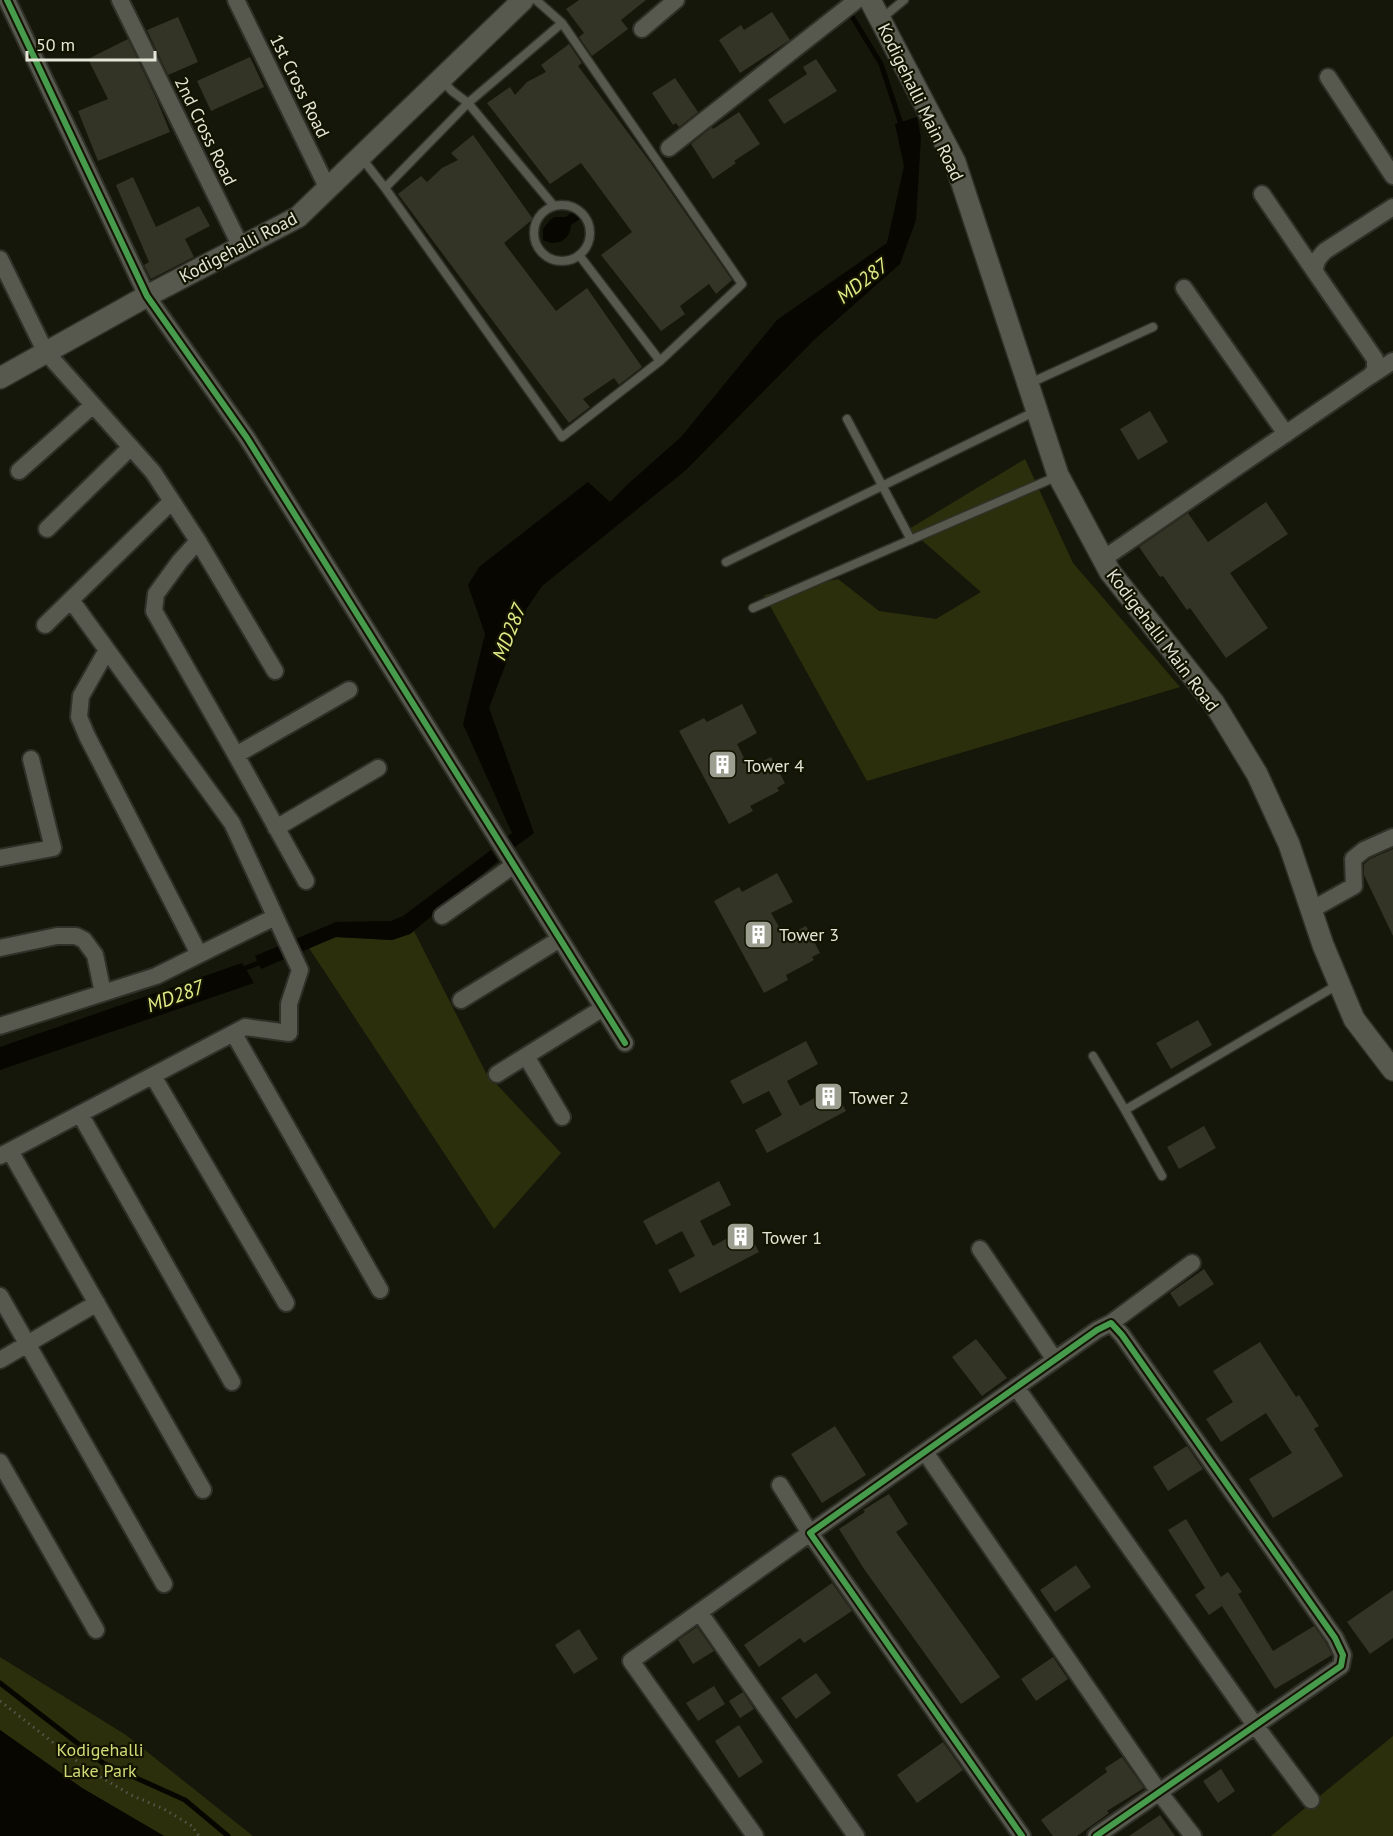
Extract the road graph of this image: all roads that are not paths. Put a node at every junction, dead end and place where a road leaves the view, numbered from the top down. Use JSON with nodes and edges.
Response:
{"nodes":[{"id":1,"x":7,"y":0,"type":"edge"},
{"id":2,"x":120,"y":0,"type":"edge"},
{"id":3,"x":236,"y":0,"type":"edge"},
{"id":4,"x":536,"y":0,"type":"edge"},
{"id":5,"x":676,"y":0,"type":"edge"},
{"id":6,"x":857,"y":0,"type":"edge"},
{"id":7,"x":870,"y":0,"type":"edge"},
{"id":8,"x":904,"y":0,"type":"edge"},
{"id":9,"x":515,"y":3,"type":"edge"},
{"id":10,"x":880,"y":20,"type":"junction"},
{"id":11,"x":562,"y":23,"type":"junction"},
{"id":12,"x":642,"y":29,"type":"dead end"},
{"id":13,"x":1328,"y":77,"type":"dead end"},
{"id":14,"x":441,"y":79,"type":"junction"},
{"id":15,"x":468,"y":103,"type":"junction"},
{"id":16,"x":669,"y":148,"type":"dead end"},
{"id":17,"x":361,"y":157,"type":"junction"},
{"id":18,"x":1393,"y":176,"type":"edge"},
{"id":19,"x":385,"y":188,"type":"junction"},
{"id":20,"x":328,"y":189,"type":"junction"},
{"id":21,"x":1262,"y":194,"type":"dead end"},
{"id":22,"x":554,"y":206,"type":"junction"},
{"id":23,"x":1393,"y":207,"type":"edge"},
{"id":24,"x":241,"y":248,"type":"junction"},
{"id":25,"x":579,"y":255,"type":"junction"},
{"id":26,"x":0,"y":259,"type":"edge"},
{"id":27,"x":1315,"y":272,"type":"junction"},
{"id":28,"x":1184,"y":288,"type":"dead end"},
{"id":29,"x":147,"y":296,"type":"junction"},
{"id":30,"x":1153,"y":327,"type":"dead end"},
{"id":31,"x":45,"y":351,"type":"junction"},
{"id":32,"x":660,"y":361,"type":"junction"},
{"id":33,"x":1393,"y":361,"type":"edge"},
{"id":34,"x":1370,"y":376,"type":"junction"},
{"id":35,"x":0,"y":378,"type":"edge"},
{"id":36,"x":1028,"y":384,"type":"junction"},
{"id":37,"x":93,"y":405,"type":"junction"},
{"id":38,"x":1037,"y":411,"type":"junction"},
{"id":39,"x":847,"y":419,"type":"dead end"},
{"id":40,"x":1286,"y":434,"type":"junction"},
{"id":41,"x":131,"y":447,"type":"junction"},
{"id":42,"x":19,"y":471,"type":"dead end"},
{"id":43,"x":1058,"y":475,"type":"junction"},
{"id":44,"x":882,"y":486,"type":"junction"},
{"id":45,"x":171,"y":502,"type":"junction"},
{"id":46,"x":47,"y":529,"type":"dead end"},
{"id":47,"x":911,"y":540,"type":"junction"},
{"id":48,"x":198,"y":542,"type":"junction"},
{"id":49,"x":1103,"y":559,"type":"junction"},
{"id":50,"x":726,"y":562,"type":"dead end"},
{"id":51,"x":71,"y":600,"type":"junction"},
{"id":52,"x":753,"y":608,"type":"dead end"},
{"id":53,"x":45,"y":625,"type":"dead end"},
{"id":54,"x":107,"y":650,"type":"junction"},
{"id":55,"x":275,"y":671,"type":"dead end"},
{"id":56,"x":349,"y":690,"type":"dead end"},
{"id":57,"x":236,"y":755,"type":"junction"},
{"id":58,"x":31,"y":759,"type":"dead end"},
{"id":59,"x":378,"y":768,"type":"dead end"},
{"id":60,"x":276,"y":828,"type":"junction"},
{"id":61,"x":1393,"y":837,"type":"edge"},
{"id":62,"x":0,"y":858,"type":"edge"},
{"id":63,"x":514,"y":866,"type":"junction"},
{"id":64,"x":306,"y":881,"type":"dead end"},
{"id":65,"x":1311,"y":910,"type":"junction"},
{"id":66,"x":442,"y":916,"type":"dead end"},
{"id":67,"x":278,"y":923,"type":"junction"},
{"id":68,"x":560,"y":939,"type":"junction"},
{"id":69,"x":0,"y":948,"type":"edge"},
{"id":70,"x":200,"y":954,"type":"junction"},
{"id":71,"x":1339,"y":984,"type":"junction"},
{"id":72,"x":103,"y":993,"type":"junction"},
{"id":73,"x":461,"y":1000,"type":"dead end"},
{"id":74,"x":603,"y":1008,"type":"junction"},
{"id":75,"x":0,"y":1026,"type":"edge"},
{"id":76,"x":234,"y":1034,"type":"junction"},
{"id":77,"x":625,"y":1043,"type":"dead end"},
{"id":78,"x":526,"y":1056,"type":"junction"},
{"id":79,"x":1093,"y":1056,"type":"dead end"},
{"id":80,"x":1393,"y":1070,"type":"edge"},
{"id":81,"x":497,"y":1074,"type":"dead end"},
{"id":82,"x":153,"y":1076,"type":"junction"},
{"id":83,"x":1125,"y":1110,"type":"junction"},
{"id":84,"x":80,"y":1114,"type":"junction"},
{"id":85,"x":562,"y":1117,"type":"dead end"},
{"id":86,"x":5,"y":1154,"type":"edge"},
{"id":87,"x":1162,"y":1176,"type":"dead end"},
{"id":88,"x":980,"y":1249,"type":"dead end"},
{"id":89,"x":1192,"y":1263,"type":"dead end"},
{"id":90,"x":380,"y":1290,"type":"dead end"},
{"id":91,"x":0,"y":1296,"type":"edge"},
{"id":92,"x":97,"y":1303,"type":"junction"},
{"id":93,"x":286,"y":1303,"type":"dead end"},
{"id":94,"x":1111,"y":1323,"type":"junction"},
{"id":95,"x":27,"y":1344,"type":"junction"},
{"id":96,"x":0,"y":1360,"type":"edge"},
{"id":97,"x":1055,"y":1360,"type":"junction"},
{"id":98,"x":232,"y":1382,"type":"dead end"},
{"id":99,"x":1016,"y":1387,"type":"junction"},
{"id":100,"x":924,"y":1452,"type":"junction"},
{"id":101,"x":0,"y":1462,"type":"edge"},
{"id":102,"x":780,"y":1485,"type":"dead end"},
{"id":103,"x":203,"y":1490,"type":"dead end"},
{"id":104,"x":810,"y":1533,"type":"junction"},
{"id":105,"x":164,"y":1584,"type":"dead end"},
{"id":106,"x":700,"y":1613,"type":"junction"},
{"id":107,"x":96,"y":1630,"type":"dead end"},
{"id":108,"x":1255,"y":1725,"type":"junction"},
{"id":109,"x":1159,"y":1792,"type":"junction"},
{"id":110,"x":1311,"y":1800,"type":"dead end"},
{"id":111,"x":755,"y":1836,"type":"edge"},
{"id":112,"x":856,"y":1836,"type":"edge"},
{"id":113,"x":1022,"y":1836,"type":"edge"},
{"id":114,"x":1096,"y":1836,"type":"edge"},
{"id":115,"x":1192,"y":1836,"type":"edge"}],
"edges":[{"from":1,"to":29,"type":"street"},
{"from":2,"to":24,"type":"street","name":"2nd Cross Road"},
{"from":3,"to":20,"type":"street","name":"1st Cross Road"},
{"from":4,"to":11,"type":"lane"},
{"from":5,"to":12,"type":"street"},
{"from":6,"to":16,"type":"street"},
{"from":7,"to":10,"type":"street","name":"Kodigehalli Main Road"},
{"from":8,"to":10,"type":"lane"},
{"from":9,"to":14,"type":"street","name":"Kodigehalli Road"},
{"from":10,"to":36,"type":"street","name":"Kodigehalli Main Road"},
{"from":11,"to":15,"type":"lane"},
{"from":11,"to":32,"type":"lane"},
{"from":13,"to":18,"type":"street"},
{"from":14,"to":15,"type":"lane"},
{"from":14,"to":17,"type":"street","name":"Kodigehalli Road"},
{"from":15,"to":19,"type":"lane"},
{"from":15,"to":22,"type":"lane"},
{"from":17,"to":19,"type":"lane"},
{"from":17,"to":20,"type":"street","name":"Kodigehalli Road"},
{"from":19,"to":32,"type":"lane"},
{"from":20,"to":24,"type":"street","name":"Kodigehalli Road"},
{"from":21,"to":27,"type":"street"},
{"from":22,"to":25,"type":"lane"},
{"from":22,"to":25,"type":"lane"},
{"from":23,"to":27,"type":"street"},
{"from":24,"to":29,"type":"street","name":"Kodigehalli Road"},
{"from":25,"to":32,"type":"lane"},
{"from":26,"to":31,"type":"street"},
{"from":27,"to":34,"type":"street"},
{"from":28,"to":40,"type":"street"},
{"from":29,"to":31,"type":"street","name":"Kodigehalli Road"},
{"from":29,"to":63,"type":"street"},
{"from":30,"to":36,"type":"lane"},
{"from":31,"to":35,"type":"street","name":"Kodigehalli Road"},
{"from":31,"to":37,"type":"street"},
{"from":33,"to":34,"type":"street"},
{"from":34,"to":40,"type":"street"},
{"from":36,"to":38,"type":"street","name":"Kodigehalli Main Road"},
{"from":37,"to":41,"type":"street"},
{"from":37,"to":42,"type":"street"},
{"from":38,"to":43,"type":"street","name":"Kodigehalli Main Road"},
{"from":38,"to":44,"type":"lane"},
{"from":39,"to":44,"type":"lane"},
{"from":40,"to":49,"type":"street"},
{"from":41,"to":45,"type":"street"},
{"from":41,"to":46,"type":"street"},
{"from":43,"to":47,"type":"lane"},
{"from":43,"to":49,"type":"street","name":"Kodigehalli Main Road"},
{"from":44,"to":47,"type":"lane"},
{"from":44,"to":50,"type":"lane"},
{"from":45,"to":48,"type":"street"},
{"from":45,"to":51,"type":"street"},
{"from":47,"to":52,"type":"lane"},
{"from":48,"to":55,"type":"street"},
{"from":48,"to":57,"type":"street"},
{"from":49,"to":65,"type":"street","name":"Kodigehalli Main Road"},
{"from":51,"to":53,"type":"street"},
{"from":51,"to":54,"type":"street"},
{"from":54,"to":67,"type":"street"},
{"from":54,"to":70,"type":"street"},
{"from":56,"to":57,"type":"street"},
{"from":57,"to":60,"type":"street"},
{"from":58,"to":62,"type":"street"},
{"from":59,"to":60,"type":"street"},
{"from":60,"to":64,"type":"street"},
{"from":61,"to":65,"type":"street"},
{"from":63,"to":66,"type":"street"},
{"from":63,"to":68,"type":"street"},
{"from":65,"to":71,"type":"street","name":"Kodigehalli Main Road"},
{"from":67,"to":70,"type":"street"},
{"from":67,"to":76,"type":"street"},
{"from":68,"to":73,"type":"street"},
{"from":68,"to":74,"type":"street"},
{"from":69,"to":72,"type":"street"},
{"from":70,"to":72,"type":"street"},
{"from":71,"to":80,"type":"street","name":"Kodigehalli Main Road"},
{"from":71,"to":83,"type":"lane"},
{"from":72,"to":75,"type":"street"},
{"from":74,"to":77,"type":"street"},
{"from":74,"to":78,"type":"street"},
{"from":76,"to":82,"type":"street"},
{"from":76,"to":90,"type":"street"},
{"from":78,"to":81,"type":"street"},
{"from":78,"to":85,"type":"street"},
{"from":79,"to":83,"type":"lane"},
{"from":82,"to":84,"type":"street"},
{"from":82,"to":93,"type":"street"},
{"from":83,"to":87,"type":"lane"},
{"from":84,"to":86,"type":"street"},
{"from":84,"to":98,"type":"street"},
{"from":86,"to":92,"type":"street"},
{"from":88,"to":97,"type":"street"},
{"from":89,"to":94,"type":"street"},
{"from":91,"to":95,"type":"street"},
{"from":92,"to":95,"type":"street"},
{"from":92,"to":103,"type":"street"},
{"from":94,"to":97,"type":"street"},
{"from":94,"to":108,"type":"street"},
{"from":95,"to":96,"type":"street"},
{"from":95,"to":105,"type":"street"},
{"from":97,"to":99,"type":"street"},
{"from":99,"to":100,"type":"street"},
{"from":99,"to":108,"type":"street"},
{"from":100,"to":104,"type":"street"},
{"from":100,"to":109,"type":"street"},
{"from":101,"to":107,"type":"street"},
{"from":102,"to":104,"type":"street"},
{"from":104,"to":106,"type":"street"},
{"from":104,"to":113,"type":"street"},
{"from":106,"to":111,"type":"street"},
{"from":106,"to":112,"type":"street"},
{"from":108,"to":109,"type":"street"},
{"from":108,"to":110,"type":"street"},
{"from":109,"to":114,"type":"street"},
{"from":109,"to":115,"type":"street"}]}
